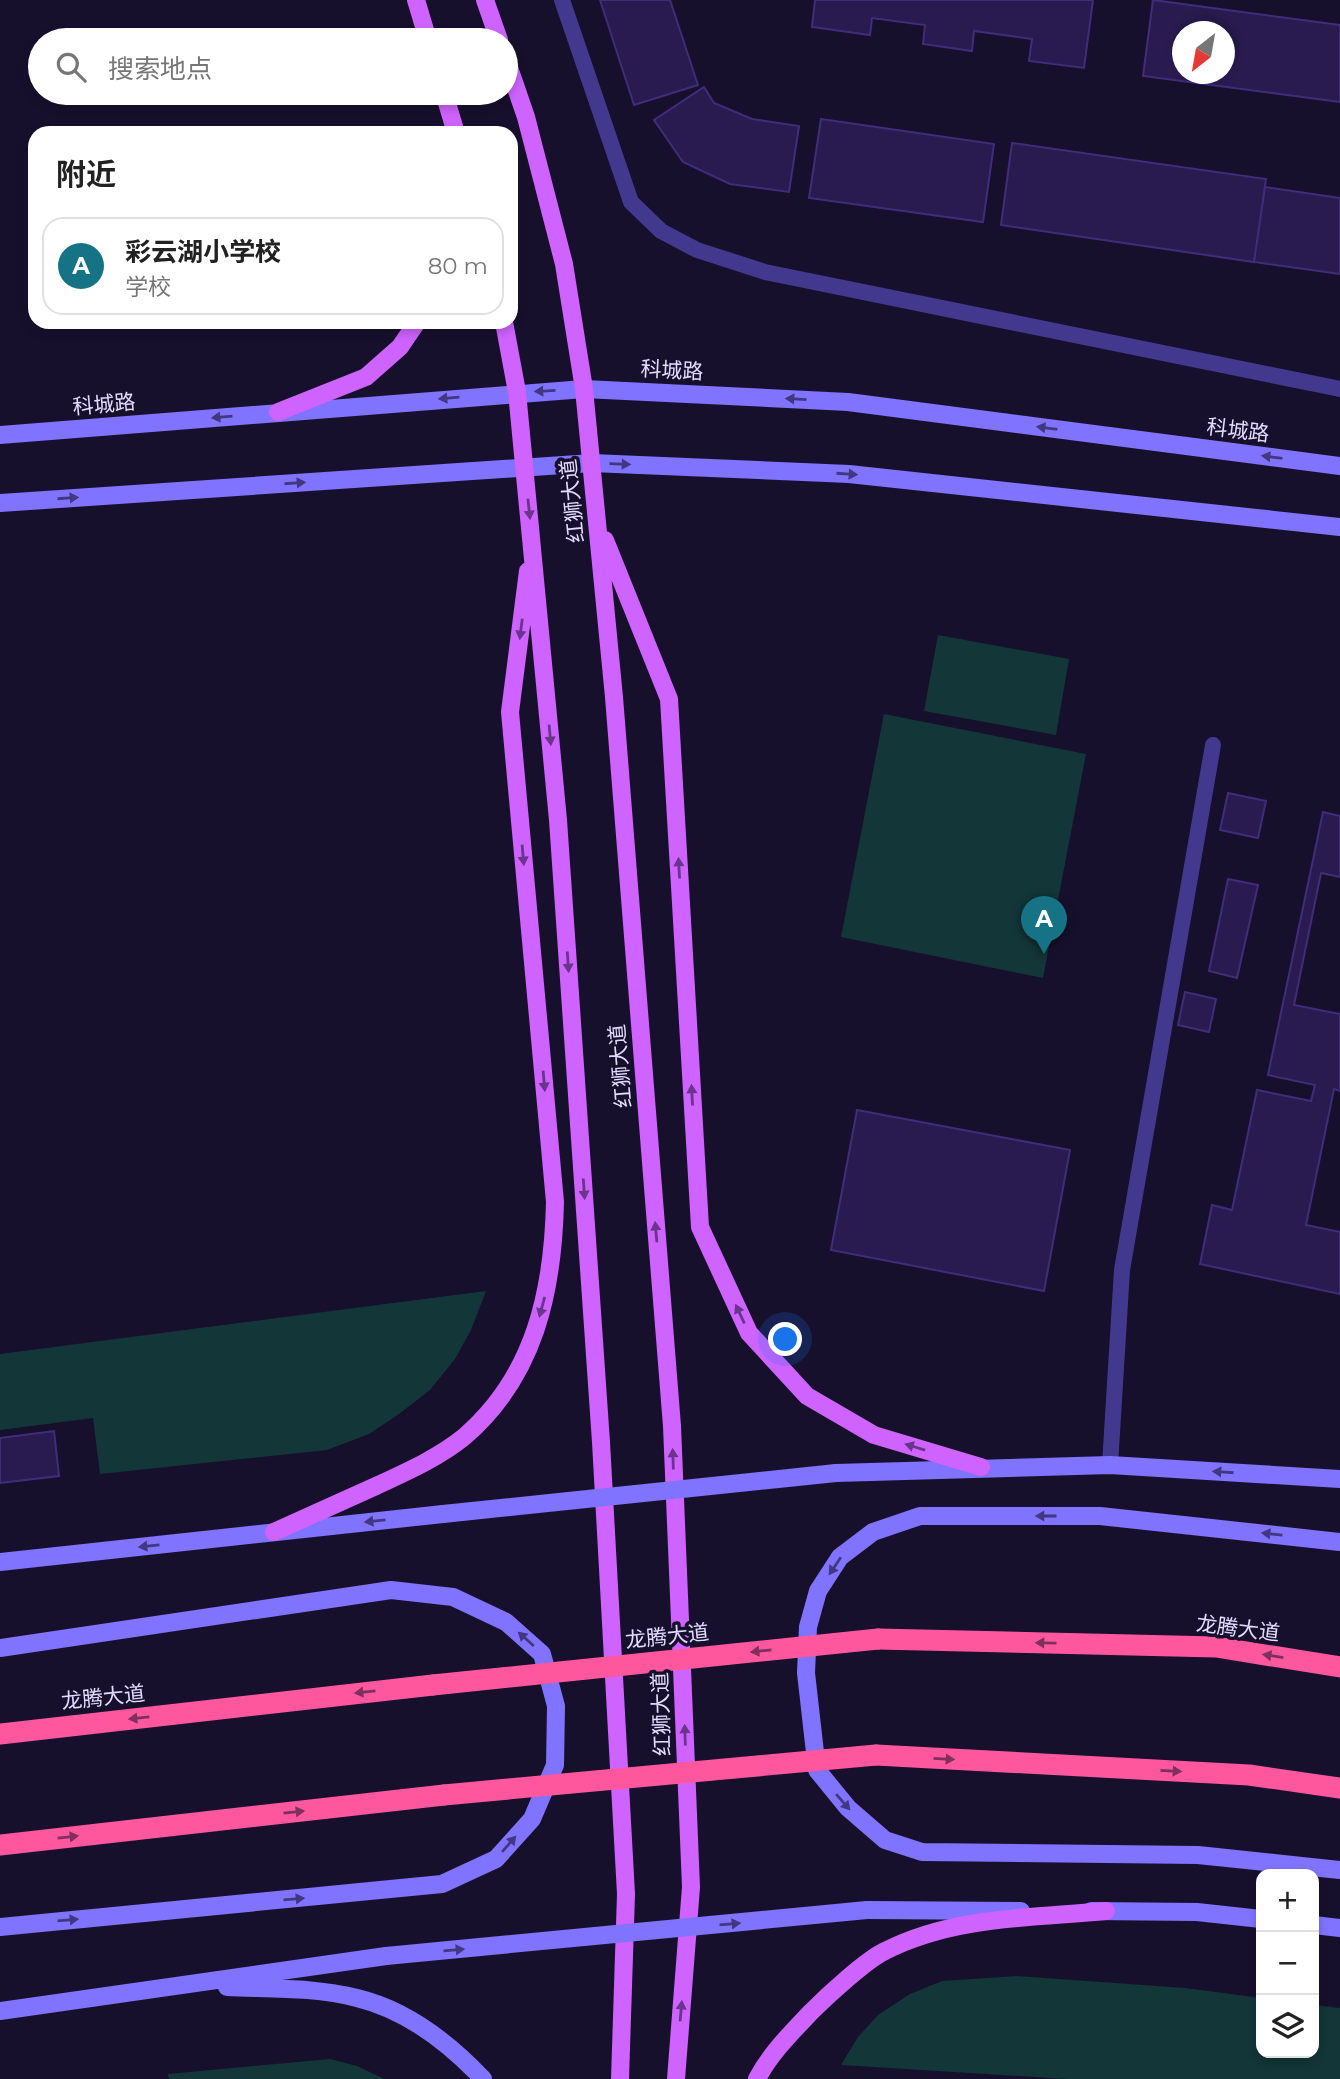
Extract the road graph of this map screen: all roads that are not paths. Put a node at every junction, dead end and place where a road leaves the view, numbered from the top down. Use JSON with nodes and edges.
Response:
{"nodes":[{"id":1,"x":416,"y":0,"type":"edge"},
{"id":2,"x":485,"y":0,"type":"edge"},
{"id":3,"x":562,"y":0,"type":"edge"},
{"id":4,"x":424,"y":28,"type":"edge"},
{"id":5,"x":495,"y":28,"type":"edge"},
{"id":6,"x":518,"y":94,"type":"edge"},
{"id":7,"x":447,"y":105,"type":"edge"},
{"id":8,"x":453,"y":126,"type":"edge"},
{"id":9,"x":412,"y":329,"type":"edge"},
{"id":10,"x":505,"y":329,"type":"edge"},
{"id":11,"x":584,"y":389,"type":"junction"},
{"id":12,"x":1340,"y":390,"type":"edge"},
{"id":13,"x":517,"y":392,"type":"junction"},
{"id":14,"x":278,"y":412,"type":"junction"},
{"id":15,"x":0,"y":435,"type":"edge"},
{"id":16,"x":592,"y":463,"type":"junction"},
{"id":17,"x":1340,"y":466,"type":"edge"},
{"id":18,"x":525,"y":467,"type":"junction"},
{"id":19,"x":0,"y":503,"type":"edge"},
{"id":20,"x":597,"y":519,"type":"junction"},
{"id":21,"x":1340,"y":527,"type":"edge"},
{"id":22,"x":532,"y":537,"type":"junction"},
{"id":23,"x":1213,"y":745,"type":"dead end"},
{"id":24,"x":1110,"y":1465,"type":"junction"},
{"id":25,"x":981,"y":1467,"type":"junction"},
{"id":26,"x":1340,"y":1479,"type":"edge"},
{"id":27,"x":274,"y":1532,"type":"junction"},
{"id":28,"x":1340,"y":1542,"type":"edge"},
{"id":29,"x":0,"y":1562,"type":"edge"},
{"id":30,"x":0,"y":1648,"type":"edge"},
{"id":31,"x":1340,"y":1667,"type":"edge"},
{"id":32,"x":0,"y":1734,"type":"edge"},
{"id":33,"x":1340,"y":1788,"type":"edge"},
{"id":34,"x":0,"y":1845,"type":"edge"},
{"id":35,"x":1340,"y":1870,"type":"edge"},
{"id":36,"x":1106,"y":1911,"type":"junction"},
{"id":37,"x":1256,"y":1918,"type":"edge"},
{"id":38,"x":1319,"y":1926,"type":"edge"},
{"id":39,"x":0,"y":1927,"type":"edge"},
{"id":40,"x":1340,"y":1928,"type":"edge"},
{"id":41,"x":185,"y":1985,"type":"junction"},
{"id":42,"x":0,"y":2011,"type":"edge"},
{"id":43,"x":483,"y":2079,"type":"edge"},
{"id":44,"x":620,"y":2079,"type":"edge"},
{"id":45,"x":676,"y":2079,"type":"edge"},
{"id":46,"x":757,"y":2079,"type":"edge"}],
"edges":[{"from":1,"to":4,"type":"main road"},
{"from":2,"to":5,"type":"main road"},
{"from":3,"to":12,"type":"lane"},
{"from":6,"to":11,"type":"main road","name":"红狮大道"},
{"from":7,"to":8,"type":"main road"},
{"from":9,"to":14,"type":"main road"},
{"from":10,"to":13,"type":"main road","name":"红狮大道"},
{"from":11,"to":13,"type":"main road","name":"科城路","one_way":true},
{"from":11,"to":16,"type":"main road","name":"红狮大道"},
{"from":17,"to":11,"type":"main road","name":"科城路","one_way":true},
{"from":13,"to":14,"type":"main road","name":"科城路","one_way":true},
{"from":13,"to":18,"type":"main road","name":"红狮大道"},
{"from":14,"to":15,"type":"main road","name":"科城路","one_way":true},
{"from":16,"to":18,"type":"main road"},
{"from":16,"to":20,"type":"main road","name":"红狮大道"},
{"from":16,"to":21,"type":"main road","one_way":true},
{"from":19,"to":18,"type":"main road","one_way":true},
{"from":18,"to":22,"type":"main road","name":"红狮大道","one_way":true},
{"from":25,"to":20,"type":"main road","one_way":true},
{"from":45,"to":20,"type":"main road","name":"红狮大道","one_way":true},
{"from":22,"to":27,"type":"main road","one_way":true},
{"from":22,"to":44,"type":"main road","name":"红狮大道","one_way":true},
{"from":23,"to":24,"type":"lane"},
{"from":24,"to":25,"type":"main road"},
{"from":26,"to":24,"type":"main road","one_way":true},
{"from":25,"to":27,"type":"main road","one_way":true,"bridge":true},
{"from":27,"to":29,"type":"main road","one_way":true},
{"from":28,"to":35,"type":"main road","one_way":true},
{"from":39,"to":30,"type":"main road","one_way":true},
{"from":31,"to":32,"type":"highway","name":"龙腾大道","one_way":true,"bridge":true},
{"from":34,"to":33,"type":"highway","one_way":true,"bridge":true},
{"from":36,"to":37,"type":"main road"},
{"from":41,"to":36,"type":"main road","one_way":true,"bridge":true},
{"from":36,"to":46,"type":"main road"},
{"from":38,"to":40,"type":"main road"},
{"from":41,"to":42,"type":"main road"},
{"from":41,"to":43,"type":"main road"}]}
